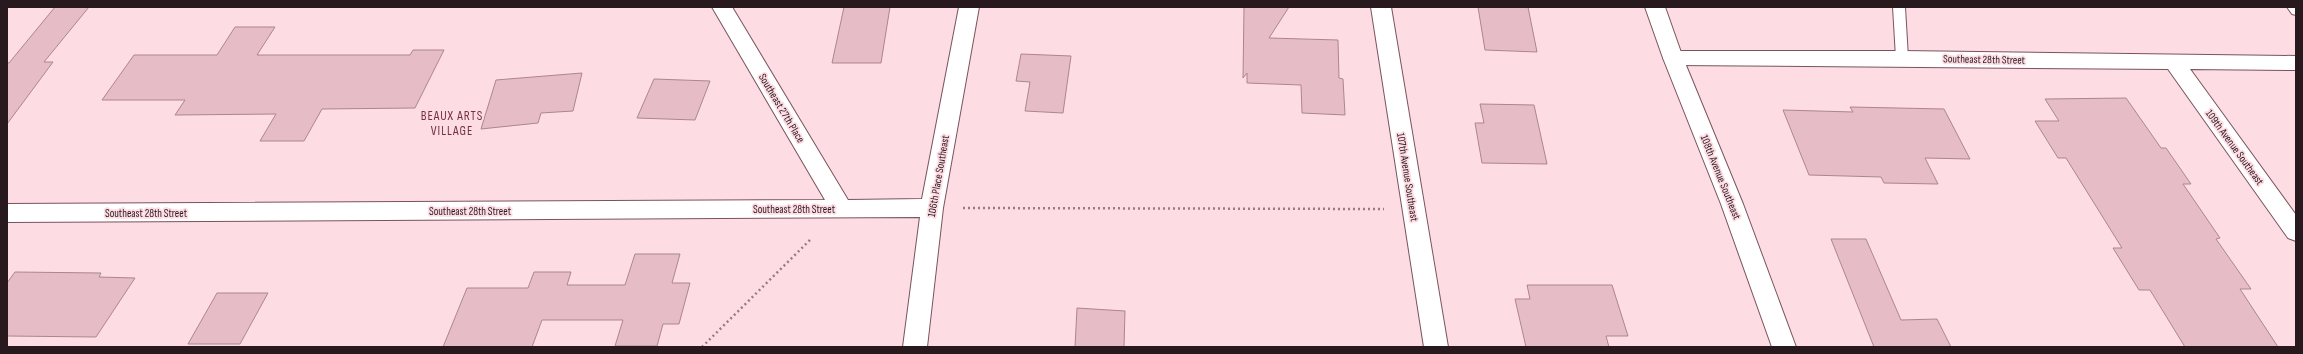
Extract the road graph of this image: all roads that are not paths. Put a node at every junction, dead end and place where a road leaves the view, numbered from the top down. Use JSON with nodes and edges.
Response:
{"nodes":[{"id":1,"x":722,"y":7,"type":"edge"},
{"id":2,"x":969,"y":7,"type":"edge"},
{"id":3,"x":1382,"y":7,"type":"edge"},
{"id":4,"x":1655,"y":7,"type":"edge"},
{"id":5,"x":1899,"y":7,"type":"edge"},
{"id":6,"x":2293,"y":7,"type":"edge"},
{"id":7,"x":2296,"y":11,"type":"edge"},
{"id":8,"x":1673,"y":58,"type":"junction"},
{"id":9,"x":1902,"y":58,"type":"junction"},
{"id":10,"x":2173,"y":61,"type":"junction"},
{"id":11,"x":2296,"y":63,"type":"edge"},
{"id":12,"x":932,"y":208,"type":"junction"},
{"id":13,"x":842,"y":209,"type":"junction"},
{"id":14,"x":7,"y":213,"type":"edge"},
{"id":15,"x":2296,"y":232,"type":"edge"},
{"id":16,"x":915,"y":347,"type":"edge"},
{"id":17,"x":1436,"y":347,"type":"edge"},
{"id":18,"x":1784,"y":347,"type":"edge"}],
"edges":[{"from":1,"to":13,"type":"street","name":"Southeast 27th Place"},
{"from":2,"to":12,"type":"street","name":"106th Place Southeast"},
{"from":3,"to":17,"type":"street","name":"107th Avenue Southeast"},
{"from":4,"to":8,"type":"street","name":"108th Avenue Southeast"},
{"from":5,"to":9,"type":"lane"},
{"from":6,"to":7,"type":"lane"},
{"from":8,"to":9,"type":"street","name":"Southeast 28th Street"},
{"from":8,"to":18,"type":"street","name":"108th Avenue Southeast"},
{"from":9,"to":10,"type":"street","name":"Southeast 28th Street"},
{"from":10,"to":11,"type":"street","name":"Southeast 28th Street"},
{"from":10,"to":15,"type":"street","name":"109th Avenue Southeast"},
{"from":12,"to":13,"type":"street","name":"Southeast 28th Street"},
{"from":12,"to":16,"type":"street","name":"106th Place Southeast"},
{"from":13,"to":14,"type":"street","name":"Southeast 28th Street"}]}
